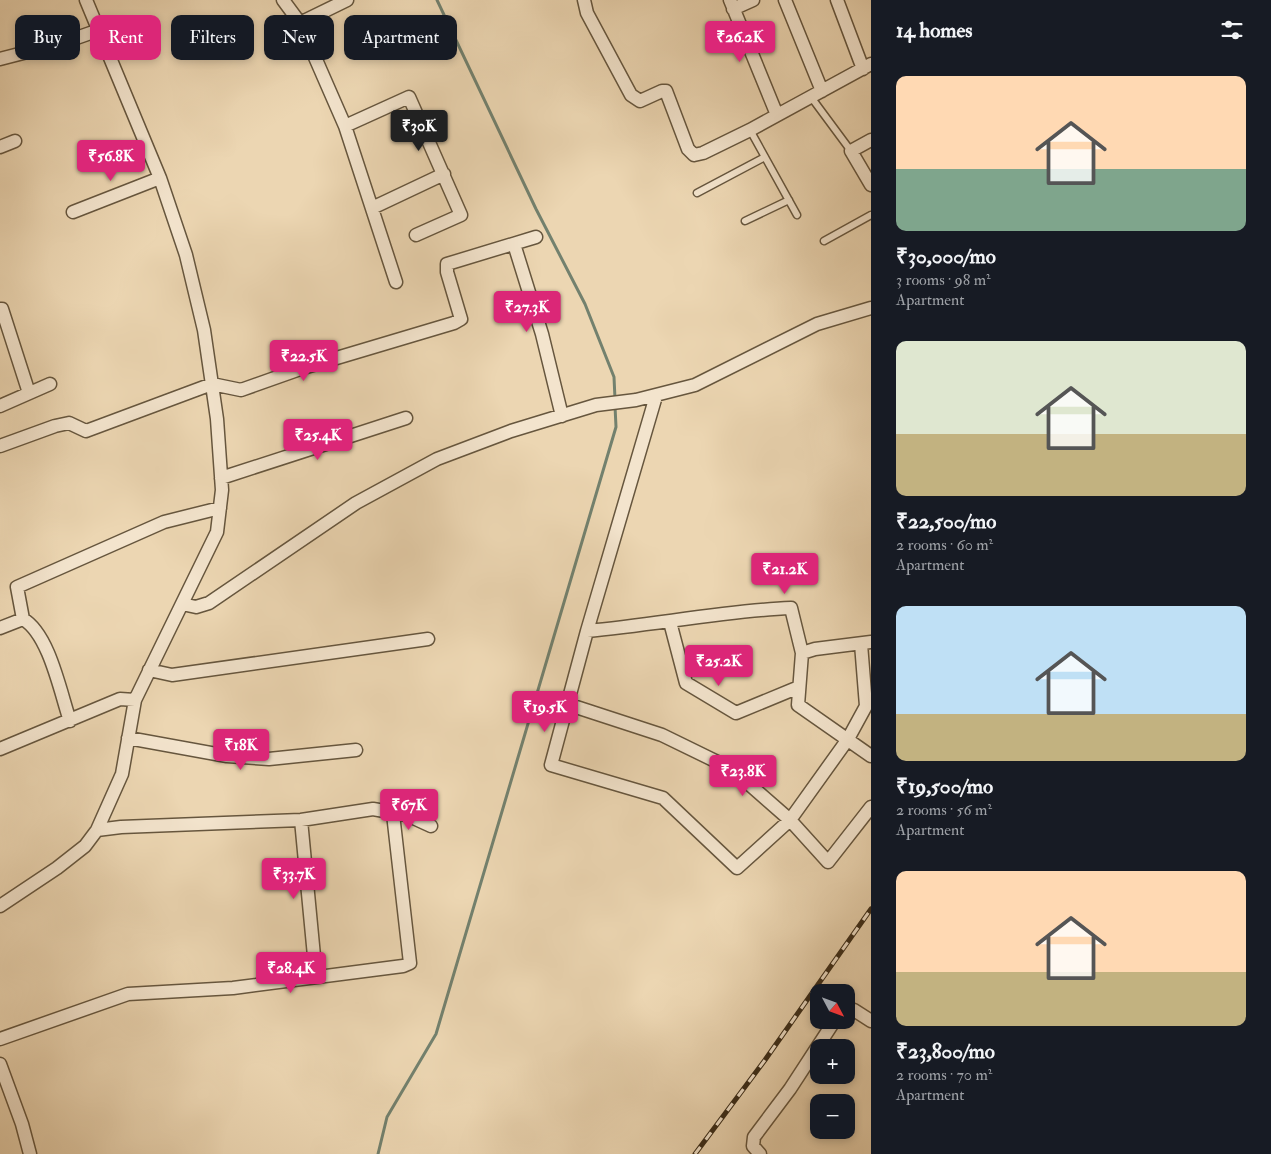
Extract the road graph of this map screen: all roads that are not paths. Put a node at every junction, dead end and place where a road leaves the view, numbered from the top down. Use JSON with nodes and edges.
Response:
{"nodes":[{"id":1,"x":283,"y":0,"type":"edge"},
{"id":2,"x":347,"y":0,"type":"edge"},
{"id":3,"x":584,"y":0,"type":"edge"},
{"id":4,"x":753,"y":0,"type":"edge"},
{"id":5,"x":784,"y":0,"type":"edge"},
{"id":6,"x":837,"y":0,"type":"edge"},
{"id":7,"x":91,"y":1,"type":"edge"},
{"id":8,"x":732,"y":4,"type":"edge"},
{"id":9,"x":94,"y":15,"type":"edge"},
{"id":10,"x":294,"y":15,"type":"edge"},
{"id":11,"x":316,"y":15,"type":"edge"},
{"id":12,"x":90,"y":33,"type":"edge"},
{"id":13,"x":0,"y":59,"type":"edge"},
{"id":14,"x":111,"y":60,"type":"edge"},
{"id":15,"x":316,"y":60,"type":"edge"},
{"id":16,"x":867,"y":66,"type":"edge"},
{"id":17,"x":817,"y":94,"type":"junction"},
{"id":18,"x":777,"y":115,"type":"junction"},
{"id":19,"x":345,"y":126,"type":"junction"},
{"id":20,"x":750,"y":130,"type":"junction"},
{"id":21,"x":871,"y":140,"type":"edge"},
{"id":22,"x":15,"y":141,"type":"dead end"},
{"id":23,"x":0,"y":147,"type":"edge"},
{"id":24,"x":852,"y":151,"type":"junction"},
{"id":25,"x":766,"y":157,"type":"junction"},
{"id":26,"x":444,"y":174,"type":"junction"},
{"id":27,"x":160,"y":178,"type":"junction"},
{"id":28,"x":871,"y":185,"type":"edge"},
{"id":29,"x":697,"y":194,"type":"dead end"},
{"id":30,"x":789,"y":200,"type":"junction"},
{"id":31,"x":372,"y":208,"type":"junction"},
{"id":32,"x":73,"y":212,"type":"dead end"},
{"id":33,"x":797,"y":215,"type":"dead end"},
{"id":34,"x":871,"y":215,"type":"edge"},
{"id":35,"x":745,"y":221,"type":"dead end"},
{"id":36,"x":416,"y":234,"type":"dead end"},
{"id":37,"x":536,"y":237,"type":"dead end"},
{"id":38,"x":824,"y":240,"type":"dead end"},
{"id":39,"x":514,"y":244,"type":"junction"},
{"id":40,"x":396,"y":282,"type":"dead end"},
{"id":41,"x":871,"y":308,"type":"edge"},
{"id":42,"x":0,"y":309,"type":"edge"},
{"id":43,"x":50,"y":384,"type":"dead end"},
{"id":44,"x":212,"y":384,"type":"junction"},
{"id":45,"x":29,"y":393,"type":"junction"},
{"id":46,"x":656,"y":396,"type":"junction"},
{"id":47,"x":0,"y":406,"type":"edge"},
{"id":48,"x":562,"y":416,"type":"junction"},
{"id":49,"x":406,"y":418,"type":"dead end"},
{"id":50,"x":0,"y":446,"type":"edge"},
{"id":51,"x":221,"y":478,"type":"junction"},
{"id":52,"x":220,"y":508,"type":"junction"},
{"id":53,"x":182,"y":604,"type":"junction"},
{"id":54,"x":22,"y":619,"type":"junction"},
{"id":55,"x":670,"y":622,"type":"junction"},
{"id":56,"x":0,"y":628,"type":"edge"},
{"id":57,"x":587,"y":631,"type":"junction"},
{"id":58,"x":428,"y":639,"type":"dead end"},
{"id":59,"x":866,"y":643,"type":"edge"},
{"id":60,"x":802,"y":653,"type":"junction"},
{"id":61,"x":149,"y":670,"type":"junction"},
{"id":62,"x":799,"y":687,"type":"junction"},
{"id":63,"x":135,"y":700,"type":"junction"},
{"id":64,"x":567,"y":704,"type":"junction"},
{"id":65,"x":70,"y":720,"type":"junction"},
{"id":66,"x":128,"y":738,"type":"junction"},
{"id":67,"x":848,"y":739,"type":"junction"},
{"id":68,"x":0,"y":749,"type":"edge"},
{"id":69,"x":356,"y":750,"type":"dead end"},
{"id":70,"x":871,"y":756,"type":"edge"},
{"id":71,"x":871,"y":807,"type":"edge"},
{"id":72,"x":393,"y":814,"type":"junction"},
{"id":73,"x":301,"y":820,"type":"junction"},
{"id":74,"x":790,"y":820,"type":"junction"},
{"id":75,"x":432,"y":826,"type":"dead end"},
{"id":76,"x":97,"y":830,"type":"junction"},
{"id":77,"x":0,"y":906,"type":"edge"},
{"id":78,"x":316,"y":977,"type":"junction"},
{"id":79,"x":855,"y":1011,"type":"edge"},
{"id":80,"x":871,"y":1021,"type":"edge"},
{"id":81,"x":829,"y":1029,"type":"edge"},
{"id":82,"x":0,"y":1040,"type":"edge"},
{"id":83,"x":0,"y":1064,"type":"edge"},
{"id":84,"x":30,"y":1154,"type":"edge"},
{"id":85,"x":760,"y":1154,"type":"edge"}],
"edges":[{"from":1,"to":10,"type":"street"},
{"from":2,"to":11,"type":"street"},
{"from":3,"to":20,"type":"street"},
{"from":4,"to":8,"type":"street"},
{"from":5,"to":17,"type":"street"},
{"from":6,"to":16,"type":"street"},
{"from":7,"to":9,"type":"street"},
{"from":8,"to":18,"type":"street"},
{"from":12,"to":13,"type":"street"},
{"from":14,"to":27,"type":"street"},
{"from":15,"to":19,"type":"street"},
{"from":16,"to":17,"type":"street"},
{"from":17,"to":18,"type":"street"},
{"from":17,"to":24,"type":"lane"},
{"from":18,"to":20,"type":"street"},
{"from":19,"to":26,"type":"street"},
{"from":19,"to":31,"type":"street"},
{"from":20,"to":25,"type":"lane"},
{"from":21,"to":24,"type":"street"},
{"from":22,"to":23,"type":"street"},
{"from":24,"to":28,"type":"street"},
{"from":25,"to":29,"type":"lane"},
{"from":25,"to":30,"type":"lane"},
{"from":26,"to":31,"type":"street"},
{"from":26,"to":36,"type":"street"},
{"from":27,"to":32,"type":"street"},
{"from":27,"to":44,"type":"street"},
{"from":30,"to":33,"type":"lane"},
{"from":30,"to":35,"type":"lane"},
{"from":31,"to":40,"type":"street"},
{"from":34,"to":38,"type":"lane"},
{"from":37,"to":39,"type":"street"},
{"from":39,"to":44,"type":"street"},
{"from":39,"to":48,"type":"street"},
{"from":41,"to":46,"type":"street"},
{"from":42,"to":45,"type":"street"},
{"from":43,"to":45,"type":"street"},
{"from":44,"to":50,"type":"street"},
{"from":44,"to":51,"type":"street"},
{"from":45,"to":47,"type":"street"},
{"from":46,"to":48,"type":"street"},
{"from":46,"to":57,"type":"street"},
{"from":48,"to":53,"type":"street"},
{"from":49,"to":51,"type":"street"},
{"from":51,"to":52,"type":"street"},
{"from":52,"to":53,"type":"street"},
{"from":52,"to":54,"type":"street"},
{"from":53,"to":61,"type":"street"},
{"from":54,"to":56,"type":"street"},
{"from":54,"to":65,"type":"street"},
{"from":55,"to":57,"type":"street"},
{"from":55,"to":60,"type":"street"},
{"from":55,"to":62,"type":"street"},
{"from":57,"to":64,"type":"street"},
{"from":58,"to":61,"type":"street"},
{"from":59,"to":60,"type":"street"},
{"from":59,"to":67,"type":"street"},
{"from":60,"to":62,"type":"street"},
{"from":61,"to":63,"type":"street"},
{"from":62,"to":67,"type":"street"},
{"from":63,"to":65,"type":"street"},
{"from":63,"to":66,"type":"street"},
{"from":64,"to":74,"type":"street"},
{"from":64,"to":74,"type":"street"},
{"from":65,"to":68,"type":"street"},
{"from":66,"to":69,"type":"street"},
{"from":66,"to":76,"type":"street"},
{"from":67,"to":70,"type":"street"},
{"from":67,"to":74,"type":"street"},
{"from":71,"to":74,"type":"street"},
{"from":72,"to":73,"type":"street"},
{"from":72,"to":75,"type":"street"},
{"from":72,"to":78,"type":"street"},
{"from":73,"to":76,"type":"street"},
{"from":73,"to":78,"type":"street"},
{"from":76,"to":77,"type":"street"},
{"from":78,"to":82,"type":"street"},
{"from":79,"to":80,"type":"street"},
{"from":81,"to":85,"type":"street"},
{"from":83,"to":84,"type":"street"}]}
